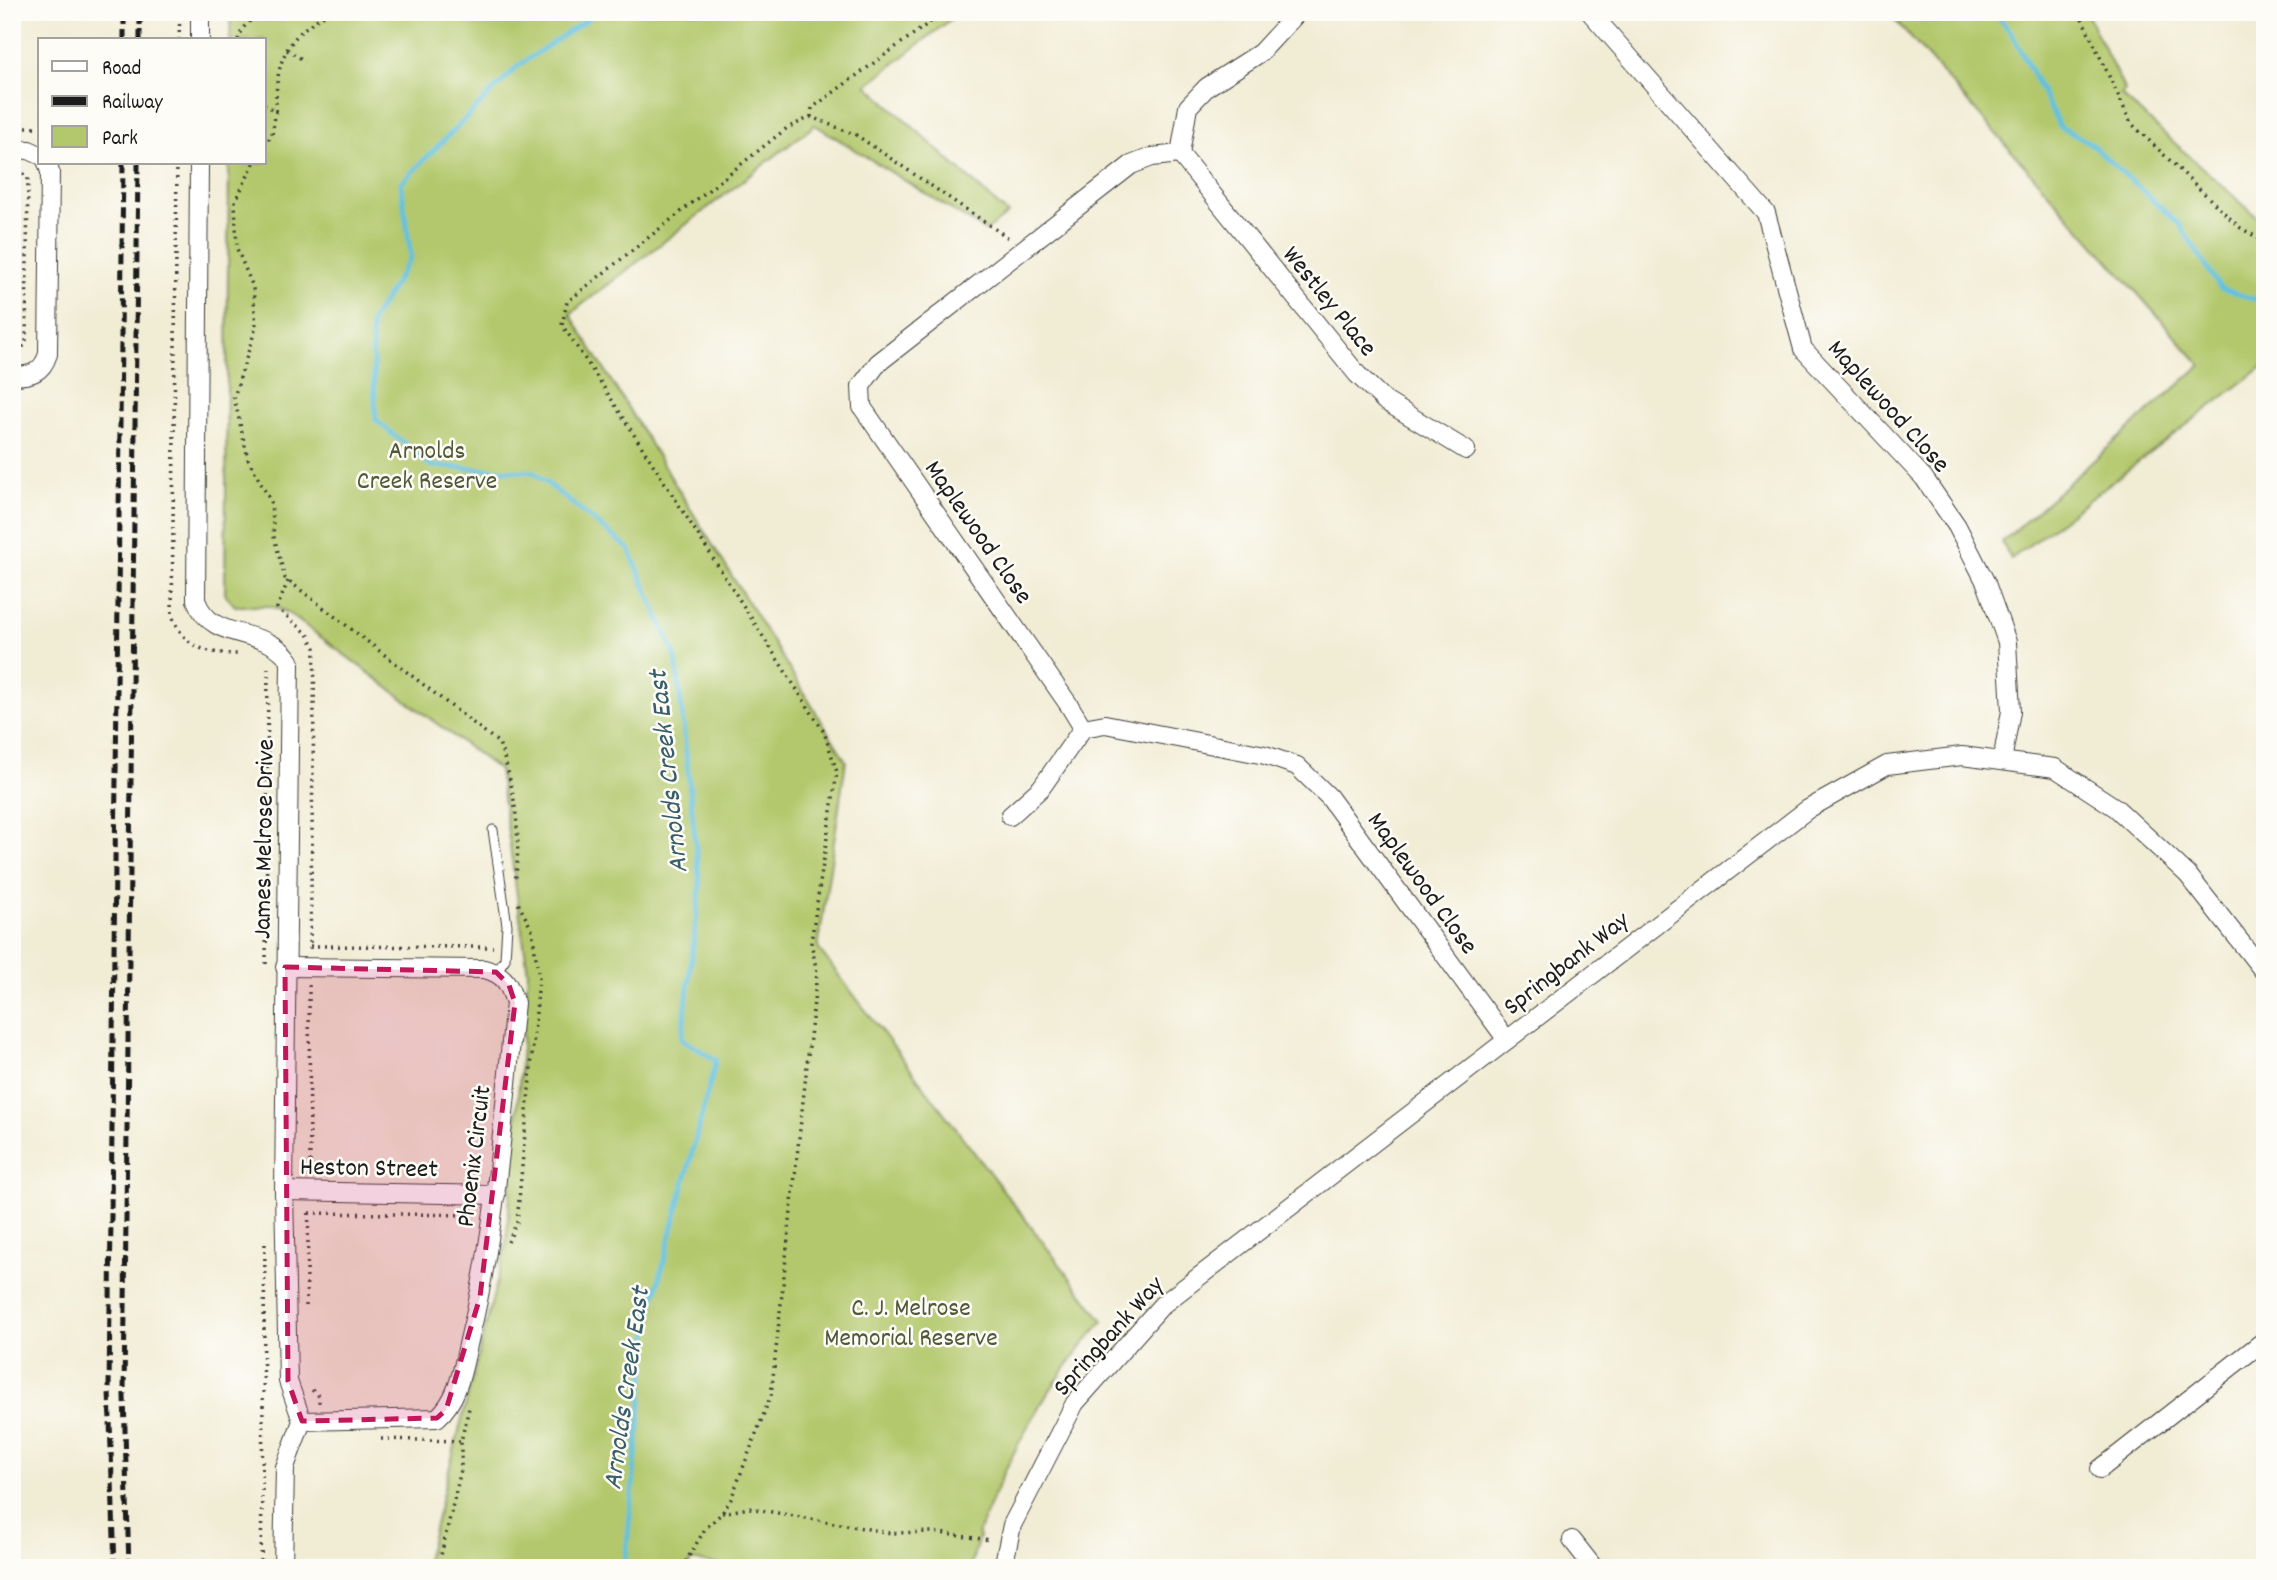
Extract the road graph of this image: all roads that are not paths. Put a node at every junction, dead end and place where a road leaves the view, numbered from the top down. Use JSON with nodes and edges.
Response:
{"nodes":[{"id":1,"x":200,"y":12,"type":"edge"},
{"id":2,"x":1298,"y":12,"type":"edge"},
{"id":3,"x":1590,"y":12,"type":"edge"},
{"id":4,"x":200,"y":38,"type":"edge"},
{"id":5,"x":12,"y":149,"type":"edge"},
{"id":6,"x":38,"y":154,"type":"edge"},
{"id":7,"x":1180,"y":154,"type":"junction"},
{"id":8,"x":47,"y":164,"type":"edge"},
{"id":9,"x":199,"y":164,"type":"edge"},
{"id":10,"x":12,"y":376,"type":"edge"},
{"id":11,"x":1466,"y":450,"type":"dead end"},
{"id":12,"x":1083,"y":728,"type":"junction"},
{"id":13,"x":2002,"y":761,"type":"junction"},
{"id":14,"x":1010,"y":816,"type":"dead end"},
{"id":15,"x":493,"y":830,"type":"dead end"},
{"id":16,"x":285,"y":967,"type":"junction"},
{"id":17,"x":496,"y":972,"type":"junction"},
{"id":18,"x":2265,"y":973,"type":"edge"},
{"id":19,"x":1507,"y":1040,"type":"junction"},
{"id":20,"x":285,"y":1191,"type":"junction"},
{"id":21,"x":496,"y":1195,"type":"junction"},
{"id":22,"x":2265,"y":1340,"type":"edge"},
{"id":23,"x":311,"y":1420,"type":"junction"},
{"id":24,"x":2100,"y":1469,"type":"dead end"},
{"id":25,"x":1572,"y":1540,"type":"dead end"},
{"id":26,"x":283,"y":1568,"type":"edge"},
{"id":27,"x":1003,"y":1568,"type":"edge"},
{"id":28,"x":1594,"y":1568,"type":"edge"}],
"edges":[{"from":1,"to":4,"type":"street"},
{"from":2,"to":7,"type":"street"},
{"from":3,"to":13,"type":"street","name":"Maplewood Close"},
{"from":5,"to":6,"type":"street"},
{"from":7,"to":11,"type":"street","name":"Westley Place"},
{"from":7,"to":12,"type":"street","name":"Maplewood Close"},
{"from":8,"to":10,"type":"street"},
{"from":9,"to":16,"type":"street","name":"James Melrose Drive"},
{"from":12,"to":14,"type":"street"},
{"from":12,"to":19,"type":"street","name":"Maplewood Close"},
{"from":13,"to":18,"type":"street","name":"Springbank Way"},
{"from":13,"to":19,"type":"street","name":"Springbank Way"},
{"from":15,"to":17,"type":"lane"},
{"from":16,"to":17,"type":"street"},
{"from":16,"to":20,"type":"street","name":"James Melrose Drive"},
{"from":17,"to":21,"type":"street","name":"Phoenix Circuit"},
{"from":19,"to":27,"type":"street","name":"Springbank Way"},
{"from":20,"to":21,"type":"street","name":"Heston Street"},
{"from":20,"to":23,"type":"street","name":"James Melrose Drive"},
{"from":21,"to":23,"type":"street","name":"Phoenix Circuit"},
{"from":22,"to":24,"type":"street"},
{"from":23,"to":26,"type":"street"},
{"from":25,"to":28,"type":"street"}]}
